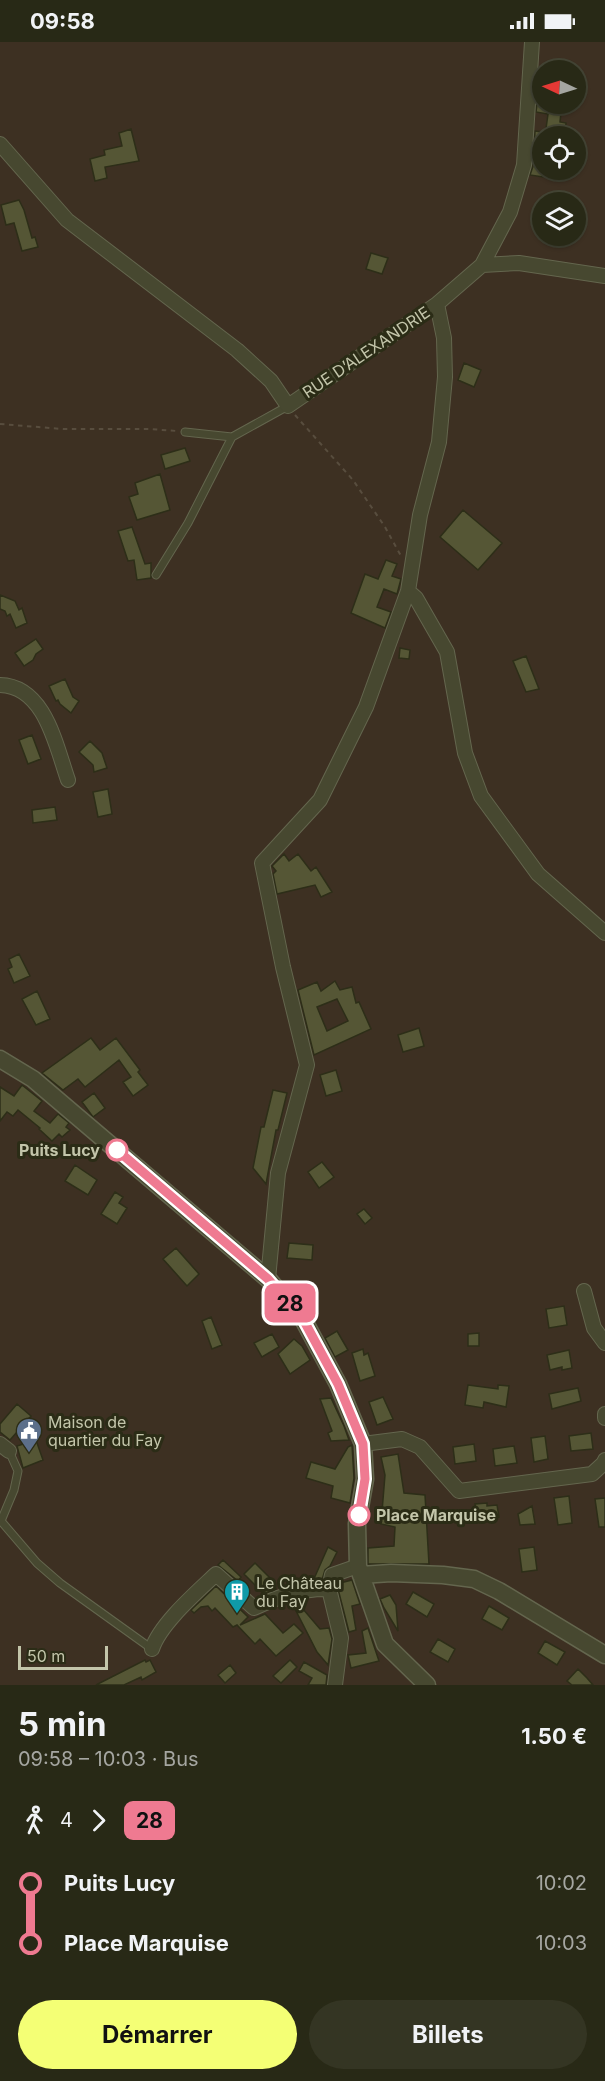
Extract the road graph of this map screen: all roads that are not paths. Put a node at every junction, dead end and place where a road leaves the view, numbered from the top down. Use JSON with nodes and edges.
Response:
{"nodes":[{"id":1,"x":532,"y":42,"type":"edge"},
{"id":2,"x":0,"y":144,"type":"edge"},
{"id":3,"x":482,"y":265,"type":"junction"},
{"id":4,"x":605,"y":276,"type":"edge"},
{"id":5,"x":437,"y":304,"type":"junction"},
{"id":6,"x":288,"y":406,"type":"junction"},
{"id":7,"x":185,"y":432,"type":"road end"},
{"id":8,"x":232,"y":437,"type":"junction"},
{"id":9,"x":156,"y":574,"type":"dead end"},
{"id":10,"x":408,"y":591,"type":"junction"},
{"id":11,"x":0,"y":685,"type":"edge"},
{"id":12,"x":68,"y":780,"type":"dead end"},
{"id":13,"x":605,"y":933,"type":"edge"},
{"id":14,"x":0,"y":1059,"type":"edge"},
{"id":15,"x":268,"y":1279,"type":"junction"},
{"id":16,"x":584,"y":1291,"type":"dead end"},
{"id":17,"x":605,"y":1343,"type":"edge"},
{"id":18,"x":363,"y":1444,"type":"junction"},
{"id":19,"x":5,"y":1448,"type":"edge"},
{"id":20,"x":605,"y":1460,"type":"edge"},
{"id":21,"x":0,"y":1522,"type":"edge"},
{"id":22,"x":360,"y":1570,"type":"junction"},
{"id":23,"x":329,"y":1589,"type":"junction"},
{"id":24,"x":151,"y":1652,"type":"joint"},
{"id":25,"x":605,"y":1655,"type":"edge"},
{"id":26,"x":335,"y":1685,"type":"edge"},
{"id":27,"x":427,"y":1685,"type":"edge"}],
"edges":[{"from":1,"to":3,"type":"street"},
{"from":2,"to":6,"type":"street","name":"RUE D’ALEXANDRIE"},
{"from":3,"to":4,"type":"street"},
{"from":3,"to":5,"type":"street","name":"RUE D’ALEXANDRIE"},
{"from":5,"to":6,"type":"street","name":"RUE D’ALEXANDRIE"},
{"from":5,"to":10,"type":"street"},
{"from":6,"to":8,"type":"lane"},
{"from":7,"to":8,"type":"lane"},
{"from":8,"to":9,"type":"lane"},
{"from":10,"to":13,"type":"street"},
{"from":10,"to":15,"type":"street"},
{"from":11,"to":12,"type":"street"},
{"from":14,"to":15,"type":"street"},
{"from":15,"to":18,"type":"street"},
{"from":16,"to":17,"type":"street"},
{"from":18,"to":20,"type":"street"},
{"from":18,"to":22,"type":"street"},
{"from":19,"to":21,"type":"lane"},
{"from":21,"to":24,"type":"lane"},
{"from":22,"to":23,"type":"street"},
{"from":22,"to":25,"type":"street"},
{"from":22,"to":27,"type":"street"},
{"from":23,"to":24,"type":"street"},
{"from":23,"to":26,"type":"street"}]}
